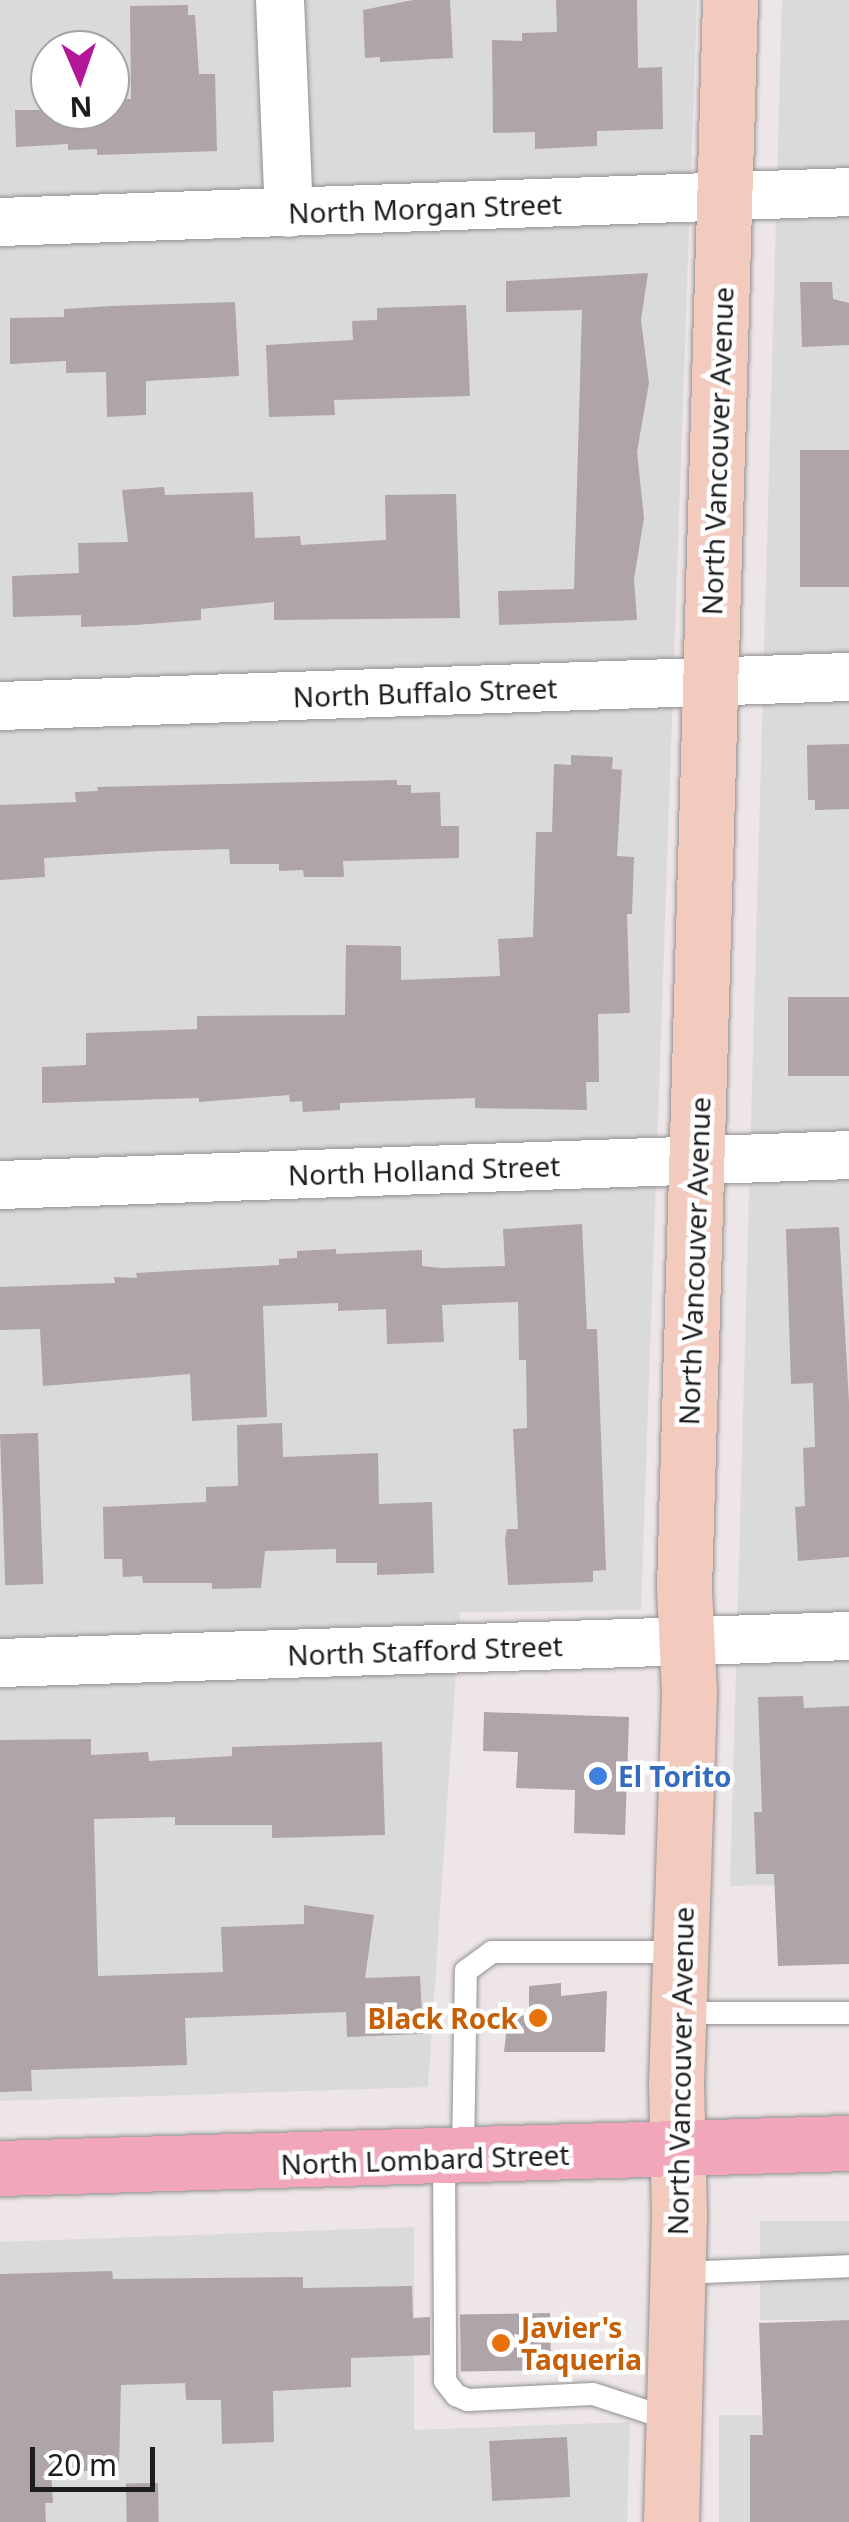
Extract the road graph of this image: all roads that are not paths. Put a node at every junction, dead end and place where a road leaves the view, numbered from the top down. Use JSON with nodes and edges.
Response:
{"nodes":[{"id":1,"x":280,"y":0,"type":"edge"},
{"id":2,"x":730,"y":0,"type":"edge"},
{"id":3,"x":849,"y":192,"type":"edge"},
{"id":4,"x":725,"y":197,"type":"junction"},
{"id":5,"x":289,"y":213,"type":"junction"},
{"id":6,"x":0,"y":222,"type":"edge"},
{"id":7,"x":849,"y":676,"type":"edge"},
{"id":8,"x":710,"y":682,"type":"junction"},
{"id":9,"x":0,"y":706,"type":"edge"},
{"id":10,"x":849,"y":1155,"type":"edge"},
{"id":11,"x":696,"y":1160,"type":"junction"},
{"id":12,"x":0,"y":1185,"type":"edge"},
{"id":13,"x":849,"y":1636,"type":"edge"},
{"id":14,"x":687,"y":1642,"type":"junction"},
{"id":15,"x":0,"y":1662,"type":"edge"},
{"id":16,"x":680,"y":1952,"type":"junction"},
{"id":17,"x":678,"y":2013,"type":"junction"},
{"id":18,"x":849,"y":2013,"type":"edge"},
{"id":19,"x":849,"y":2143,"type":"edge"},
{"id":20,"x":678,"y":2150,"type":"junction"},
{"id":21,"x":453,"y":2157,"type":"junction"},
{"id":22,"x":0,"y":2168,"type":"edge"},
{"id":23,"x":849,"y":2266,"type":"edge"},
{"id":24,"x":677,"y":2273,"type":"junction"},
{"id":25,"x":673,"y":2420,"type":"junction"},
{"id":26,"x":671,"y":2522,"type":"edge"}],
"edges":[{"from":1,"to":5,"type":"street"},
{"from":2,"to":4,"type":"street","name":"North Vancouver Avenue"},
{"from":3,"to":4,"type":"street","name":"North Morgan Street"},
{"from":4,"to":5,"type":"street","name":"North Morgan Street"},
{"from":4,"to":8,"type":"street","name":"North Vancouver Avenue"},
{"from":5,"to":6,"type":"street","name":"North Morgan Street"},
{"from":7,"to":8,"type":"street","name":"North Buffalo Street"},
{"from":8,"to":9,"type":"street","name":"North Buffalo Street"},
{"from":8,"to":11,"type":"street","name":"North Vancouver Avenue"},
{"from":10,"to":11,"type":"street","name":"North Holland Street"},
{"from":11,"to":12,"type":"street","name":"North Holland Street"},
{"from":11,"to":14,"type":"street","name":"North Vancouver Avenue"},
{"from":13,"to":14,"type":"street","name":"North Stafford Street"},
{"from":14,"to":15,"type":"street","name":"North Stafford Street"},
{"from":14,"to":16,"type":"street","name":"North Vancouver Avenue"},
{"from":16,"to":17,"type":"street","name":"North Vancouver Avenue"},
{"from":16,"to":21,"type":"lane"},
{"from":17,"to":18,"type":"lane"},
{"from":17,"to":20,"type":"street","name":"North Vancouver Avenue"},
{"from":19,"to":20,"type":"main road","name":"North Lombard Street"},
{"from":20,"to":21,"type":"main road","name":"North Lombard Street"},
{"from":20,"to":24,"type":"street","name":"North Vancouver Avenue"},
{"from":21,"to":22,"type":"main road","name":"North Lombard Street"},
{"from":21,"to":25,"type":"lane"},
{"from":23,"to":24,"type":"lane"},
{"from":24,"to":25,"type":"street","name":"North Vancouver Avenue"},
{"from":25,"to":26,"type":"street","name":"North Vancouver Avenue"}]}
